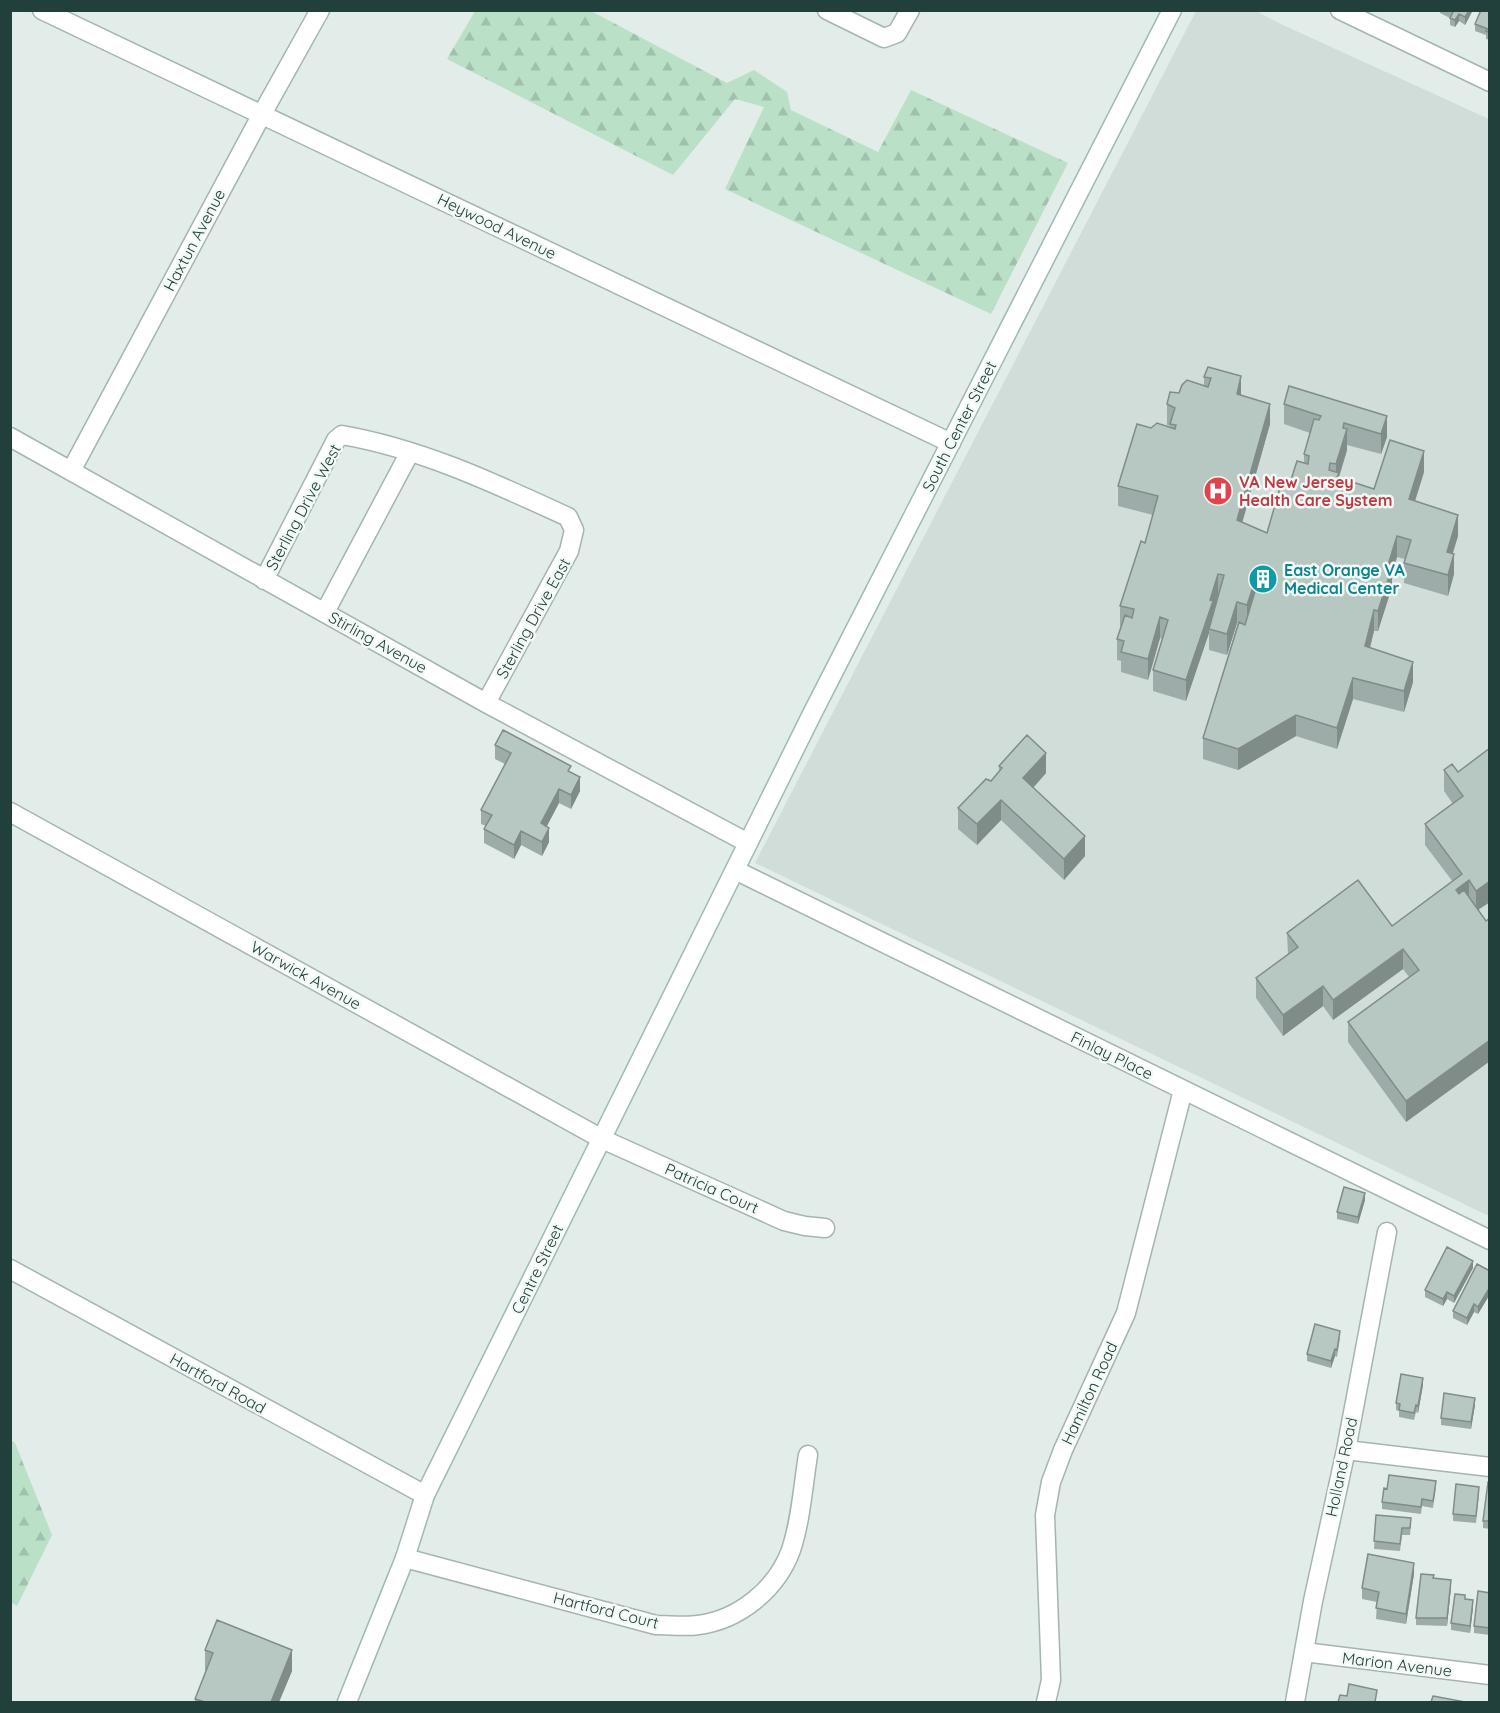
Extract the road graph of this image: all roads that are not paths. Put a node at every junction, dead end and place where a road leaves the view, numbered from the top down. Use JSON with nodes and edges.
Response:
{"nodes":[{"id":1,"x":42,"y":10,"type":"edge"},
{"id":2,"x":320,"y":10,"type":"edge"},
{"id":3,"x":827,"y":10,"type":"edge"},
{"id":4,"x":910,"y":10,"type":"edge"},
{"id":5,"x":1172,"y":10,"type":"edge"},
{"id":6,"x":1340,"y":10,"type":"edge"},
{"id":7,"x":1490,"y":82,"type":"edge"},
{"id":8,"x":262,"y":114,"type":"junction"},
{"id":9,"x":10,"y":437,"type":"edge"},
{"id":10,"x":951,"y":443,"type":"junction"},
{"id":11,"x":410,"y":452,"type":"junction"},
{"id":12,"x":71,"y":471,"type":"junction"},
{"id":13,"x":264,"y":580,"type":"junction"},
{"id":14,"x":325,"y":612,"type":"junction"},
{"id":15,"x":486,"y":703,"type":"junction"},
{"id":16,"x":10,"y":812,"type":"edge"},
{"id":17,"x":748,"y":843,"type":"junction"},
{"id":18,"x":735,"y":870,"type":"junction"},
{"id":19,"x":1183,"y":1090,"type":"junction"},
{"id":20,"x":602,"y":1139,"type":"junction"},
{"id":21,"x":825,"y":1228,"type":"dead end"},
{"id":22,"x":1387,"y":1232,"type":"dead end"},
{"id":23,"x":1490,"y":1240,"type":"edge"},
{"id":24,"x":10,"y":1269,"type":"edge"},
{"id":25,"x":1346,"y":1450,"type":"junction"},
{"id":26,"x":808,"y":1455,"type":"dead end"},
{"id":27,"x":1490,"y":1467,"type":"edge"},
{"id":28,"x":425,"y":1495,"type":"junction"},
{"id":29,"x":405,"y":1558,"type":"junction"},
{"id":30,"x":1304,"y":1652,"type":"junction"},
{"id":31,"x":1490,"y":1676,"type":"edge"},
{"id":32,"x":347,"y":1702,"type":"edge"},
{"id":33,"x":1046,"y":1702,"type":"edge"},
{"id":34,"x":1295,"y":1702,"type":"edge"}],
"edges":[{"from":1,"to":8,"type":"street","name":"Heywood Avenue"},
{"from":2,"to":8,"type":"street","name":"Haxtun Avenue"},
{"from":3,"to":4,"type":"street"},
{"from":5,"to":10,"type":"street","name":"South Center Street"},
{"from":6,"to":7,"type":"street"},
{"from":8,"to":10,"type":"street","name":"Heywood Avenue"},
{"from":8,"to":12,"type":"street","name":"Haxtun Avenue"},
{"from":9,"to":12,"type":"street","name":"Stirling Avenue"},
{"from":10,"to":17,"type":"street","name":"South Center Street"},
{"from":11,"to":13,"type":"street","name":"Sterling Drive West"},
{"from":11,"to":14,"type":"street"},
{"from":11,"to":15,"type":"street","name":"Sterling Drive East"},
{"from":12,"to":13,"type":"street","name":"Stirling Avenue"},
{"from":13,"to":14,"type":"street","name":"Stirling Avenue"},
{"from":14,"to":15,"type":"street","name":"Stirling Avenue"},
{"from":15,"to":17,"type":"street","name":"Stirling Avenue"},
{"from":16,"to":20,"type":"street","name":"Warwick Avenue"},
{"from":17,"to":18,"type":"street","name":"Centre Street"},
{"from":18,"to":19,"type":"street","name":"Finlay Place"},
{"from":18,"to":20,"type":"street","name":"Centre Street"},
{"from":19,"to":23,"type":"street","name":"Finlay Place"},
{"from":19,"to":33,"type":"street","name":"Hamilton Road"},
{"from":20,"to":21,"type":"street","name":"Patricia Court"},
{"from":20,"to":28,"type":"street","name":"Centre Street"},
{"from":22,"to":25,"type":"street","name":"Holland Road"},
{"from":24,"to":28,"type":"street","name":"Hartford Road"},
{"from":25,"to":27,"type":"street"},
{"from":25,"to":30,"type":"street","name":"Holland Road"},
{"from":26,"to":29,"type":"street","name":"Hartford Court"},
{"from":28,"to":29,"type":"street","name":"Centre Street"},
{"from":29,"to":32,"type":"street","name":"Centre Street"},
{"from":30,"to":31,"type":"street","name":"Marion Avenue"},
{"from":30,"to":34,"type":"street","name":"Holland Road"}]}
